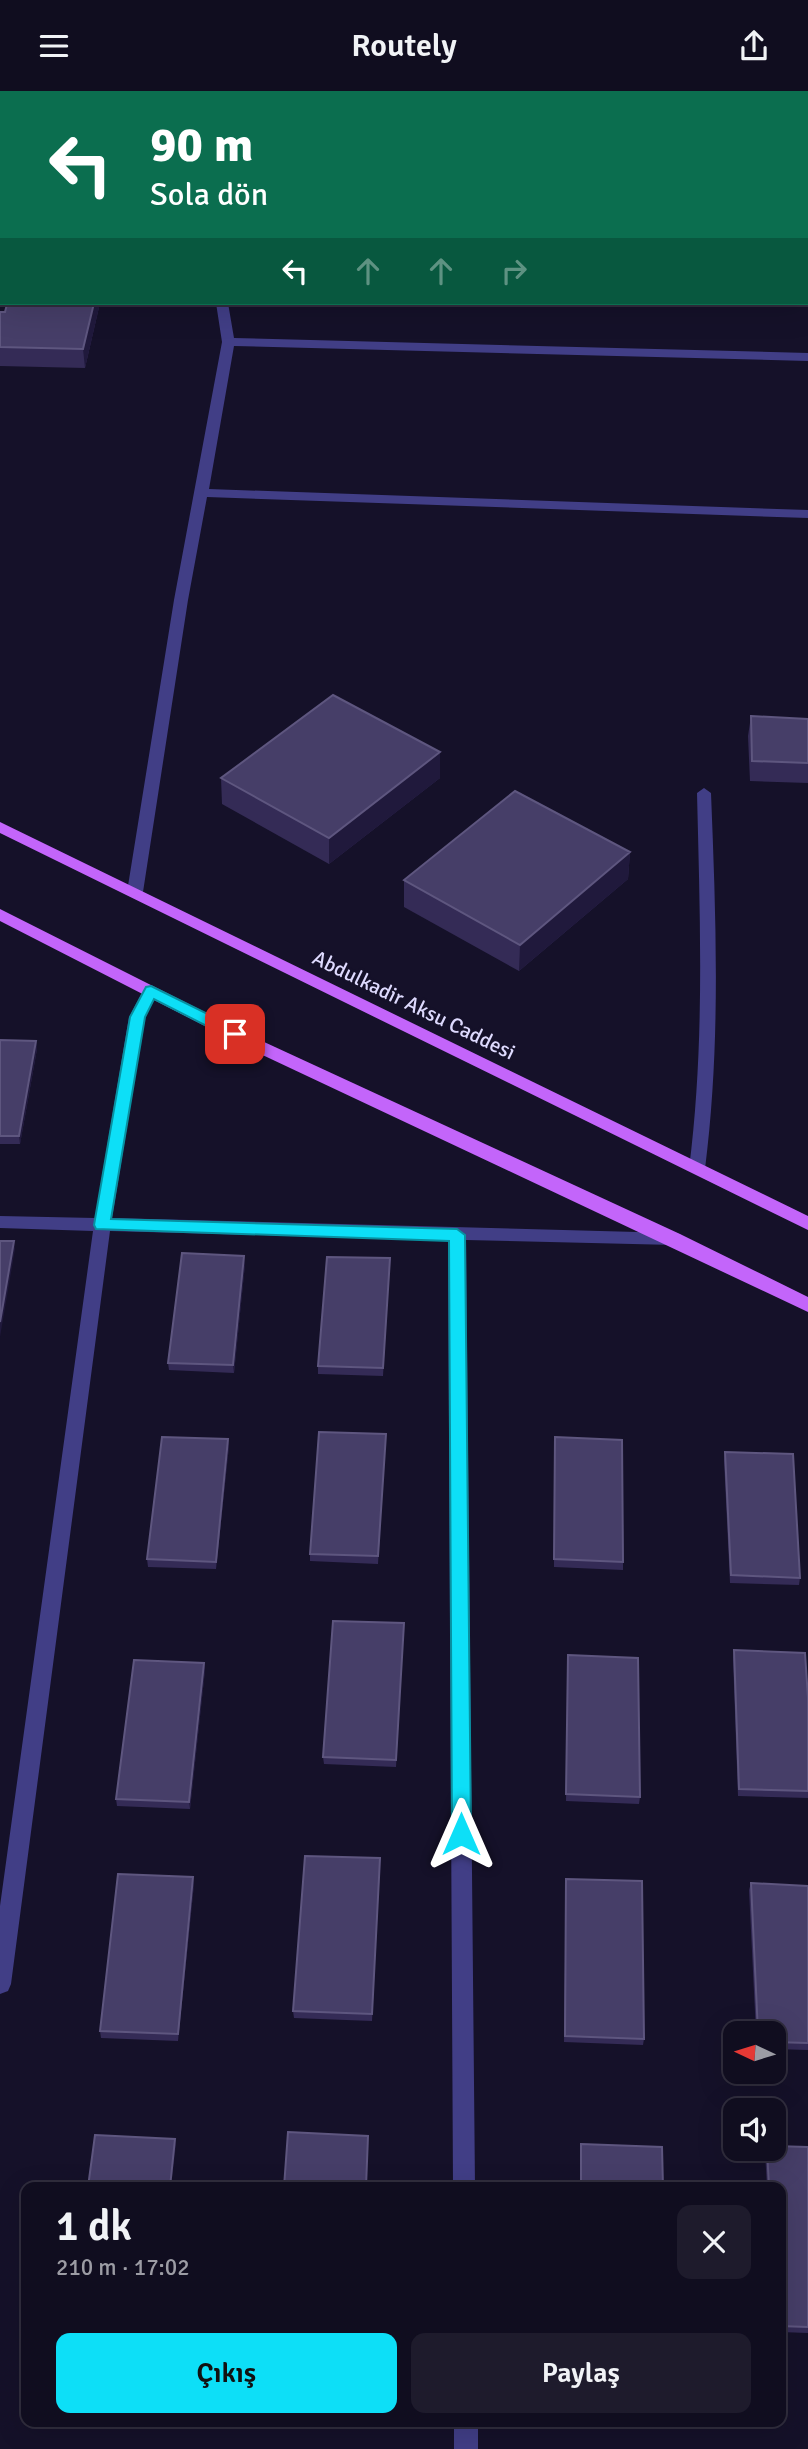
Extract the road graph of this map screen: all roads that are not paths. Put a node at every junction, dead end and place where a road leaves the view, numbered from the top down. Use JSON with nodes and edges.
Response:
{"nodes":[{"id":1,"x":222,"y":305,"type":"edge"},
{"id":2,"x":228,"y":342,"type":"junction"},
{"id":3,"x":808,"y":357,"type":"edge"},
{"id":4,"x":201,"y":493,"type":"junction"},
{"id":5,"x":808,"y":514,"type":"edge"},
{"id":6,"x":704,"y":793,"type":"dead end"},
{"id":7,"x":0,"y":827,"type":"edge"},
{"id":8,"x":135,"y":892,"type":"junction"},
{"id":9,"x":0,"y":914,"type":"edge"},
{"id":10,"x":151,"y":991,"type":"junction"},
{"id":11,"x":697,"y":1169,"type":"junction"},
{"id":12,"x":0,"y":1222,"type":"edge"},
{"id":13,"x":808,"y":1224,"type":"edge"},
{"id":14,"x":102,"y":1225,"type":"junction"},
{"id":15,"x":457,"y":1235,"type":"junction"},
{"id":16,"x":674,"y":1239,"type":"junction"},
{"id":17,"x":808,"y":1305,"type":"edge"},
{"id":18,"x":0,"y":1984,"type":"edge"},
{"id":19,"x":464,"y":2182,"type":"edge"},
{"id":20,"x":466,"y":2427,"type":"edge"},
{"id":21,"x":466,"y":2449,"type":"edge"}],
"edges":[{"from":1,"to":2,"type":"street"},
{"from":2,"to":3,"type":"street"},
{"from":2,"to":4,"type":"street"},
{"from":4,"to":5,"type":"street"},
{"from":4,"to":8,"type":"street"},
{"from":6,"to":11,"type":"street"},
{"from":7,"to":8,"type":"main road","name":"Abdulkadir Aksu Caddesi"},
{"from":8,"to":11,"type":"main road","name":"Abdulkadir Aksu Caddesi"},
{"from":9,"to":10,"type":"main road"},
{"from":10,"to":14,"type":"street"},
{"from":10,"to":16,"type":"main road"},
{"from":11,"to":13,"type":"main road","name":"Abdulkadir Aksu Caddesi"},
{"from":12,"to":14,"type":"street"},
{"from":14,"to":15,"type":"street"},
{"from":14,"to":18,"type":"street"},
{"from":15,"to":16,"type":"street"},
{"from":15,"to":19,"type":"street"},
{"from":16,"to":17,"type":"main road"},
{"from":20,"to":21,"type":"street"}]}
